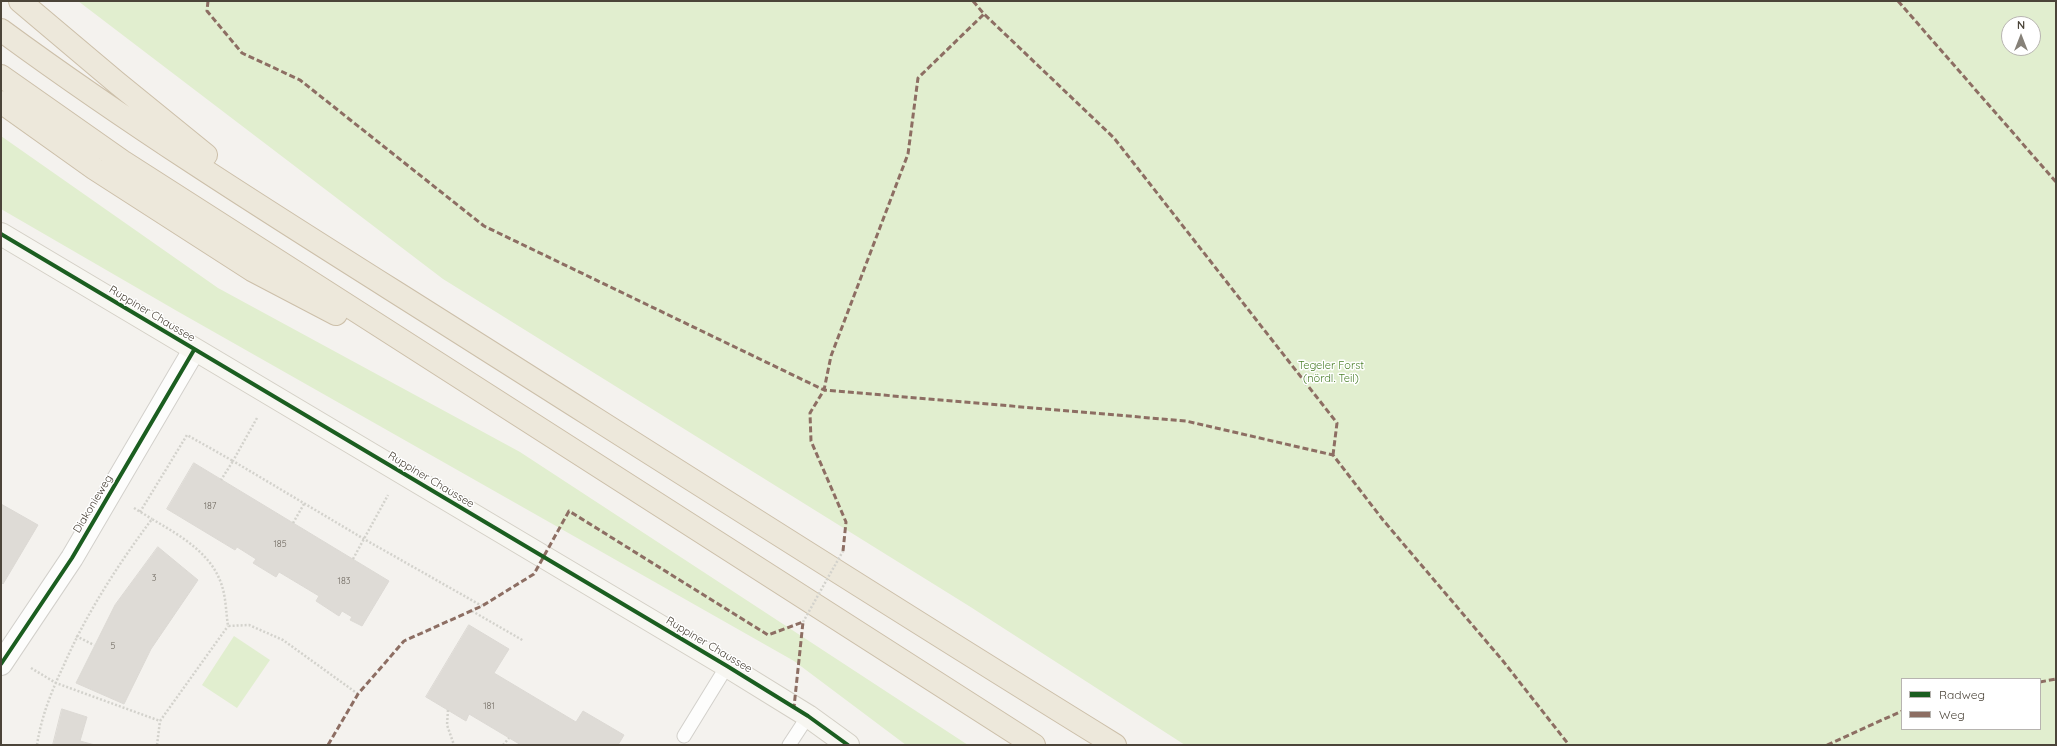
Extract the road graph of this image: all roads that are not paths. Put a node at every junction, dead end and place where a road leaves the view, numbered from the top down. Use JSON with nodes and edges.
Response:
{"nodes":[{"id":1,"x":20,"y":1,"type":"edge"},
{"id":2,"x":1,"y":30,"type":"edge"},
{"id":3,"x":1,"y":76,"type":"edge"},
{"id":4,"x":1,"y":102,"type":"edge"},
{"id":5,"x":1,"y":234,"type":"edge"},
{"id":6,"x":309,"y":237,"type":"junction"},
{"id":7,"x":194,"y":350,"type":"junction"},
{"id":8,"x":467,"y":382,"type":"junction"},
{"id":9,"x":4,"y":659,"type":"edge"},
{"id":10,"x":727,"y":666,"type":"junction"},
{"id":11,"x":808,"y":716,"type":"junction"},
{"id":12,"x":684,"y":736,"type":"dead end"},
{"id":13,"x":789,"y":745,"type":"edge"},
{"id":14,"x":848,"y":745,"type":"edge"},
{"id":15,"x":1034,"y":745,"type":"edge"},
{"id":16,"x":1115,"y":745,"type":"edge"}],
"edges":[{"from":1,"to":6,"type":"highway"},
{"from":2,"to":6,"type":"highway"},
{"from":3,"to":8,"type":"highway"},
{"from":4,"to":8,"type":"highway"},
{"from":5,"to":7,"type":"street","name":"Ruppiner Chaussee"},
{"from":6,"to":16,"type":"highway"},
{"from":7,"to":9,"type":"street","name":"Diakonieweg"},
{"from":7,"to":10,"type":"street","name":"Ruppiner Chaussee"},
{"from":8,"to":15,"type":"highway"},
{"from":10,"to":11,"type":"street","name":"Ruppiner Chaussee"},
{"from":10,"to":12,"type":"lane","name":"Ruppiner Chaussee"},
{"from":11,"to":13,"type":"lane"},
{"from":11,"to":14,"type":"street","name":"Ruppiner Chaussee"}]}
